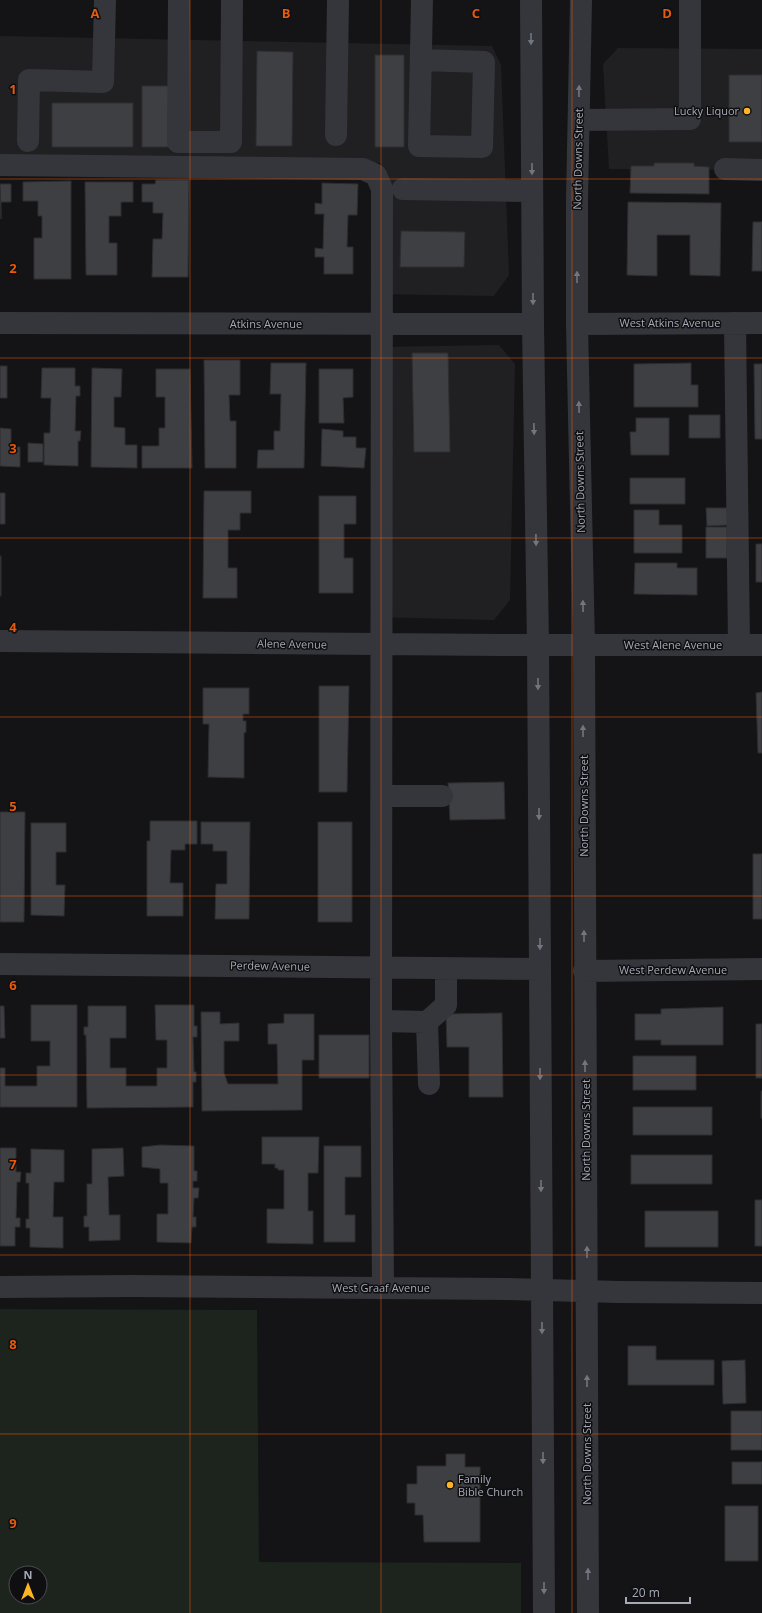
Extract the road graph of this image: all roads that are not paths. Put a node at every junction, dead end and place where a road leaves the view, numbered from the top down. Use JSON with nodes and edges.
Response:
{"nodes":[{"id":1,"x":105,"y":0,"type":"edge"},
{"id":2,"x":179,"y":0,"type":"edge"},
{"id":3,"x":232,"y":0,"type":"edge"},
{"id":4,"x":338,"y":0,"type":"edge"},
{"id":5,"x":422,"y":0,"type":"edge"},
{"id":6,"x":531,"y":0,"type":"edge"},
{"id":7,"x":581,"y":0,"type":"edge"},
{"id":8,"x":690,"y":0,"type":"edge"},
{"id":9,"x":421,"y":60,"type":"junction"},
{"id":10,"x":579,"y":120,"type":"junction"},
{"id":11,"x":336,"y":135,"type":"dead end"},
{"id":12,"x":28,"y":141,"type":"dead end"},
{"id":13,"x":0,"y":165,"type":"edge"},
{"id":14,"x":725,"y":169,"type":"dead end"},
{"id":15,"x":762,"y":170,"type":"edge"},
{"id":16,"x":403,"y":189,"type":"dead end"},
{"id":17,"x":532,"y":191,"type":"junction"},
{"id":18,"x":0,"y":323,"type":"edge"},
{"id":19,"x":735,"y":323,"type":"junction"},
{"id":20,"x":762,"y":323,"type":"edge"},
{"id":21,"x":383,"y":324,"type":"junction"},
{"id":22,"x":533,"y":324,"type":"junction"},
{"id":23,"x":577,"y":324,"type":"junction"},
{"id":24,"x":0,"y":641,"type":"edge"},
{"id":25,"x":381,"y":645,"type":"junction"},
{"id":26,"x":739,"y":645,"type":"junction"},
{"id":27,"x":762,"y":645,"type":"edge"},
{"id":28,"x":538,"y":646,"type":"junction"},
{"id":29,"x":584,"y":646,"type":"junction"},
{"id":30,"x":382,"y":796,"type":"junction"},
{"id":31,"x":442,"y":796,"type":"dead end"},
{"id":32,"x":0,"y":964,"type":"edge"},
{"id":33,"x":382,"y":967,"type":"junction"},
{"id":34,"x":446,"y":968,"type":"junction"},
{"id":35,"x":540,"y":969,"type":"junction"},
{"id":36,"x":762,"y":969,"type":"edge"},
{"id":37,"x":584,"y":971,"type":"junction"},
{"id":38,"x":381,"y":1021,"type":"junction"},
{"id":39,"x":427,"y":1022,"type":"junction"},
{"id":40,"x":428,"y":1084,"type":"dead end"},
{"id":41,"x":0,"y":1287,"type":"edge"},
{"id":42,"x":383,"y":1288,"type":"junction"},
{"id":43,"x":542,"y":1289,"type":"junction"},
{"id":44,"x":587,"y":1291,"type":"junction"},
{"id":45,"x":762,"y":1294,"type":"edge"},
{"id":46,"x":544,"y":1613,"type":"edge"},
{"id":47,"x":588,"y":1613,"type":"edge"}],
"edges":[{"from":1,"to":12,"type":"street"},
{"from":2,"to":3,"type":"street"},
{"from":4,"to":11,"type":"street"},
{"from":5,"to":9,"type":"street"},
{"from":6,"to":17,"type":"street","one_way":true},
{"from":10,"to":7,"type":"street","name":"North Downs Street","one_way":true},
{"from":8,"to":10,"type":"street"},
{"from":9,"to":9,"type":"street"},
{"from":23,"to":10,"type":"street","name":"North Downs Street","one_way":true},
{"from":13,"to":21,"type":"street"},
{"from":14,"to":15,"type":"street"},
{"from":16,"to":17,"type":"street"},
{"from":17,"to":22,"type":"street","one_way":true},
{"from":18,"to":21,"type":"street","name":"Atkins Avenue"},
{"from":19,"to":20,"type":"street","name":"West Atkins Avenue"},
{"from":19,"to":23,"type":"street","name":"West Atkins Avenue"},
{"from":19,"to":26,"type":"street"},
{"from":21,"to":22,"type":"street","name":"Atkins Avenue"},
{"from":21,"to":25,"type":"street"},
{"from":22,"to":28,"type":"street","one_way":true},
{"from":29,"to":23,"type":"street","name":"North Downs Street","one_way":true},
{"from":24,"to":25,"type":"street","name":"Alene Avenue"},
{"from":25,"to":28,"type":"street","name":"Alene Avenue"},
{"from":25,"to":30,"type":"street"},
{"from":26,"to":27,"type":"street","name":"West Alene Avenue"},
{"from":26,"to":29,"type":"street","name":"West Alene Avenue"},
{"from":28,"to":29,"type":"street","name":"Alene Avenue"},
{"from":28,"to":35,"type":"street","one_way":true},
{"from":37,"to":29,"type":"street","name":"North Downs Street","one_way":true},
{"from":30,"to":31,"type":"street"},
{"from":30,"to":33,"type":"street"},
{"from":32,"to":33,"type":"street","name":"Perdew Avenue"},
{"from":33,"to":34,"type":"street","name":"Perdew Avenue"},
{"from":33,"to":38,"type":"street"},
{"from":34,"to":35,"type":"street","name":"Perdew Avenue"},
{"from":34,"to":39,"type":"street"},
{"from":35,"to":43,"type":"street","one_way":true},
{"from":36,"to":37,"type":"street","name":"West Perdew Avenue"},
{"from":44,"to":37,"type":"street","name":"North Downs Street","one_way":true},
{"from":38,"to":39,"type":"street"},
{"from":38,"to":42,"type":"street"},
{"from":39,"to":40,"type":"street"},
{"from":41,"to":42,"type":"street","name":"West Graaf Avenue"},
{"from":42,"to":43,"type":"street","name":"West Graaf Avenue"},
{"from":43,"to":44,"type":"street","name":"West Graaf Avenue"},
{"from":43,"to":46,"type":"street","one_way":true},
{"from":44,"to":45,"type":"street","name":"West Graaf Avenue"},
{"from":47,"to":44,"type":"street","name":"North Downs Street","one_way":true}]}
